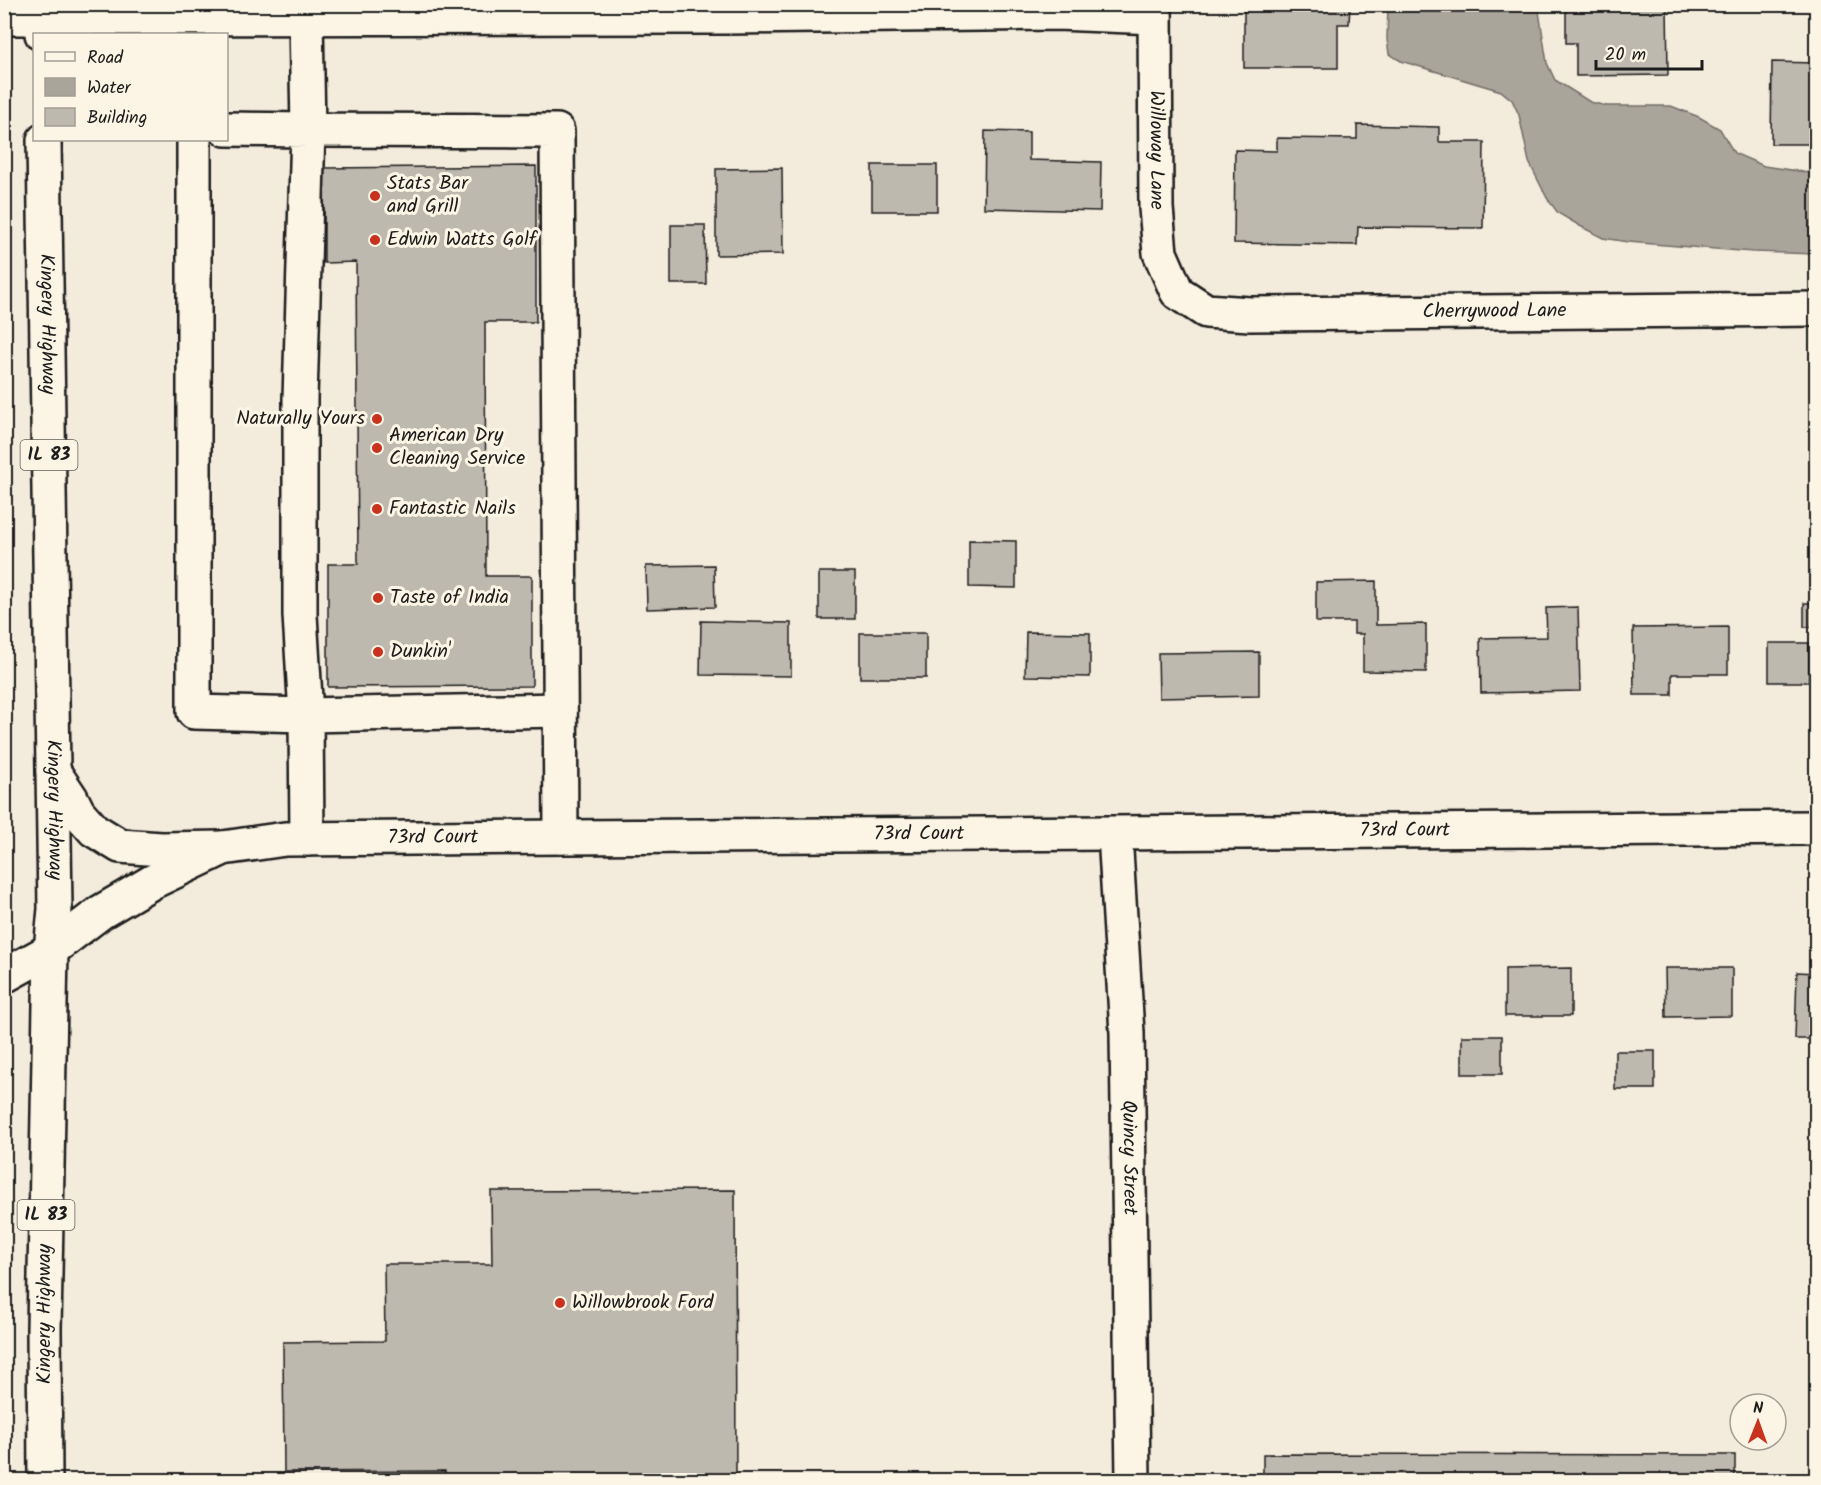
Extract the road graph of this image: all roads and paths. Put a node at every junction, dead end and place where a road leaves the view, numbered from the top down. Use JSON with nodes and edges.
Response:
{"nodes":[{"id":1,"x":725,"y":11,"type":"edge"},
{"id":2,"x":1155,"y":11,"type":"edge"},
{"id":3,"x":306,"y":17,"type":"junction"},
{"id":4,"x":4,"y":18,"type":"edge"},
{"id":5,"x":42,"y":19,"type":"edge"},
{"id":6,"x":228,"y":129,"type":"edge"},
{"id":7,"x":308,"y":130,"type":"junction"},
{"id":8,"x":44,"y":141,"type":"edge"},
{"id":9,"x":194,"y":141,"type":"edge"},
{"id":10,"x":1177,"y":292,"type":"joint"},
{"id":11,"x":1816,"y":309,"type":"edge"},
{"id":12,"x":560,"y":710,"type":"junction"},
{"id":13,"x":306,"y":715,"type":"junction"},
{"id":14,"x":53,"y":771,"type":"junction"},
{"id":15,"x":1816,"y":828,"type":"edge"},
{"id":16,"x":1115,"y":834,"type":"junction"},
{"id":17,"x":561,"y":837,"type":"junction"},
{"id":18,"x":308,"y":839,"type":"junction"},
{"id":19,"x":223,"y":848,"type":"junction"},
{"id":20,"x":51,"y":950,"type":"junction"},
{"id":21,"x":4,"y":976,"type":"edge"},
{"id":22,"x":45,"y":1480,"type":"edge"},
{"id":23,"x":1133,"y":1480,"type":"edge"}],
"edges":[{"from":1,"to":2,"type":"main road"},
{"from":1,"to":3,"type":"main road"},
{"from":2,"to":10,"type":"main road","name":"Willoway Lane"},
{"from":3,"to":5,"type":"main road"},
{"from":3,"to":7,"type":"main road"},
{"from":4,"to":5,"type":"main road"},
{"from":6,"to":7,"type":"main road"},
{"from":7,"to":12,"type":"main road"},
{"from":7,"to":13,"type":"main road"},
{"from":8,"to":14,"type":"main road","name":"Kingery Highway","number":"IL 83"},
{"from":9,"to":13,"type":"main road"},
{"from":10,"to":11,"type":"main road","name":"Cherrywood Lane"},
{"from":12,"to":13,"type":"main road"},
{"from":12,"to":17,"type":"main road"},
{"from":13,"to":18,"type":"main road"},
{"from":14,"to":19,"type":"main road"},
{"from":14,"to":20,"type":"main road","name":"Kingery Highway","number":"IL 83"},
{"from":15,"to":16,"type":"main road","name":"73rd Court"},
{"from":16,"to":17,"type":"main road","name":"73rd Court"},
{"from":16,"to":23,"type":"main road","name":"Quincy Street"},
{"from":17,"to":18,"type":"main road","name":"73rd Court"},
{"from":18,"to":19,"type":"main road","name":"73rd Court"},
{"from":19,"to":20,"type":"main road","name":"73rd Court"},
{"from":20,"to":21,"type":"main road","name":"73rd Court"},
{"from":20,"to":22,"type":"main road","name":"Kingery Highway","number":"IL 83"}]}
